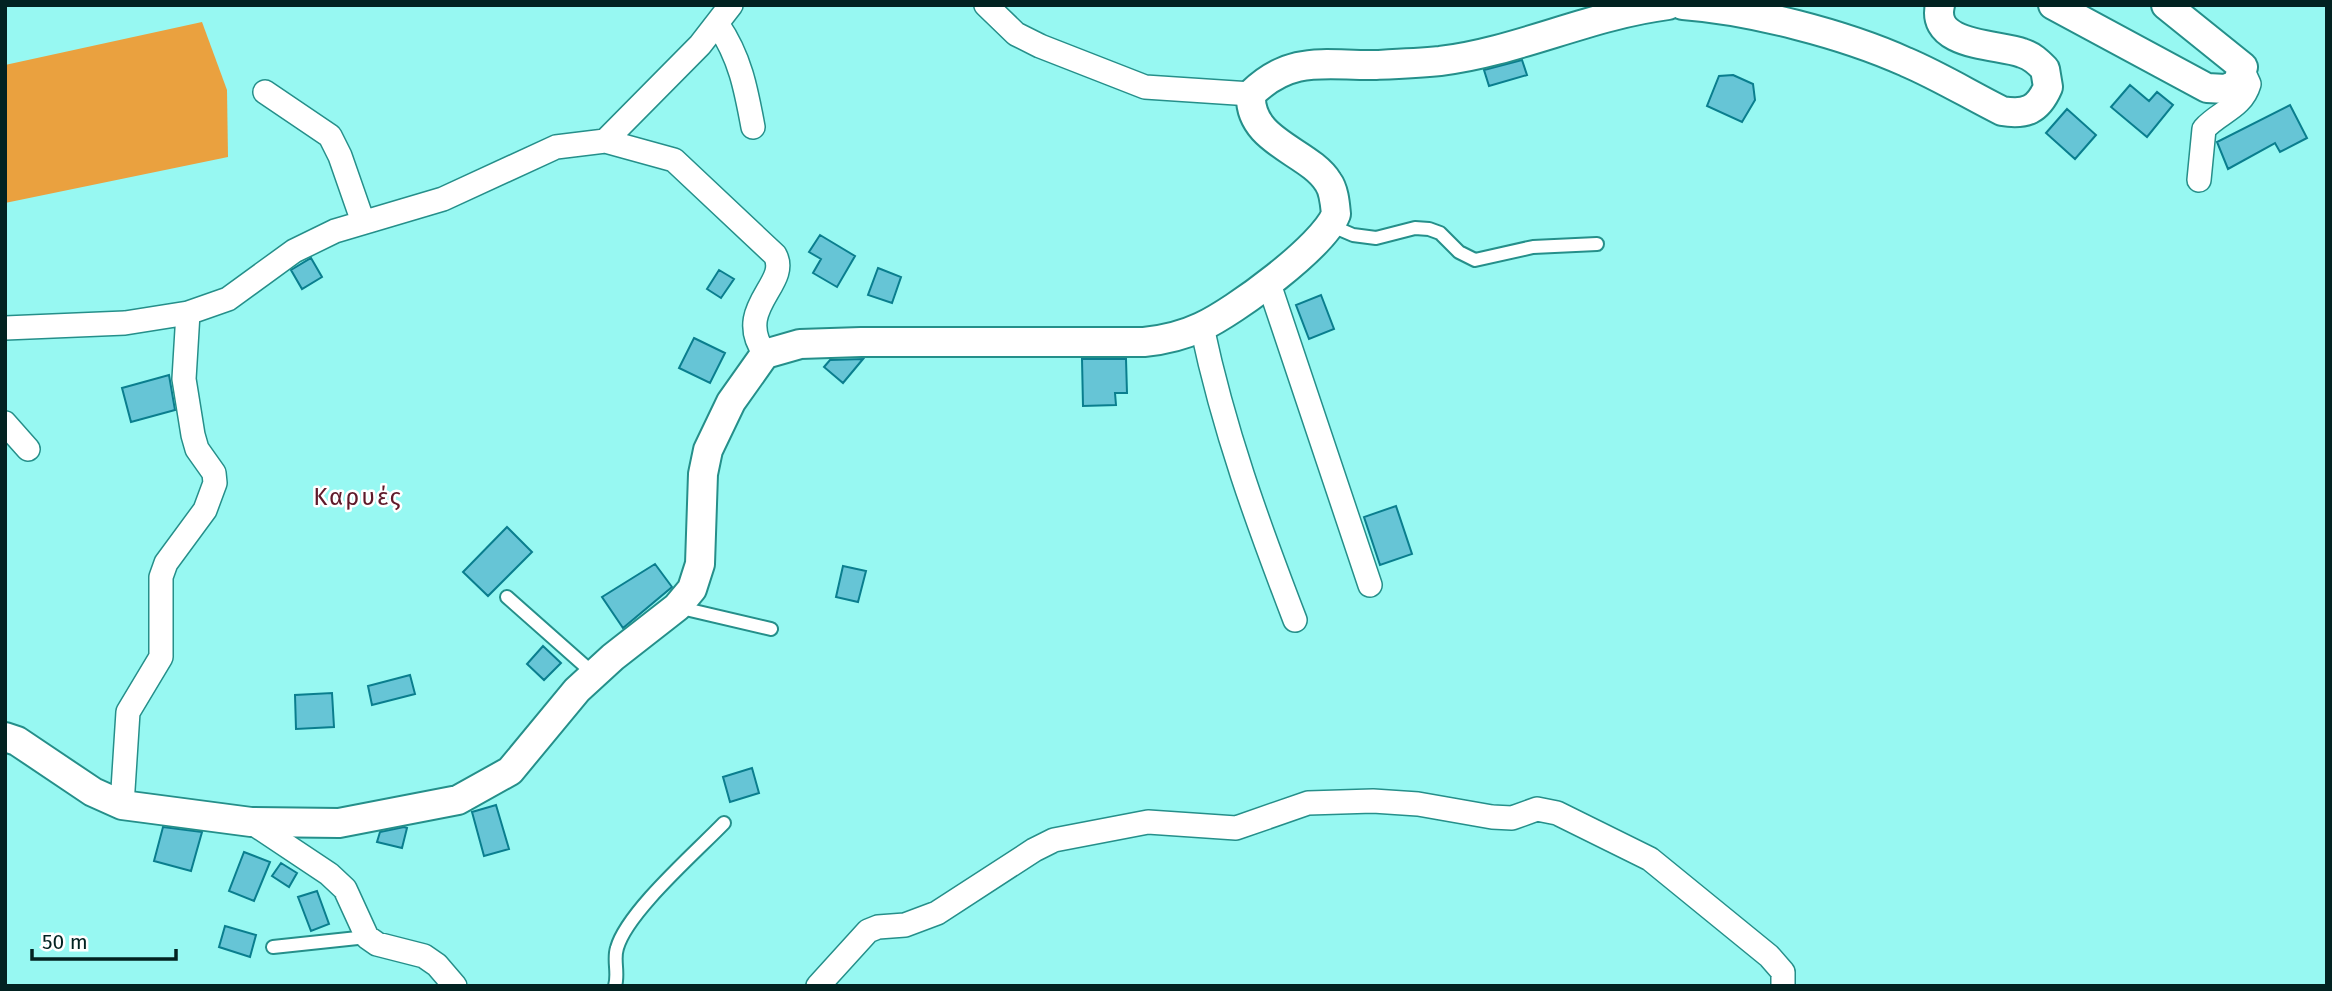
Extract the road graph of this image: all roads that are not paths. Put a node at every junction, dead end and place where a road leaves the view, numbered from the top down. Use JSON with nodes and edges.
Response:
{"nodes":[{"id":1,"x":731,"y":5,"type":"edge"},
{"id":2,"x":986,"y":5,"type":"edge"},
{"id":3,"x":1668,"y":5,"type":"edge"},
{"id":4,"x":1683,"y":5,"type":"edge"},
{"id":5,"x":1940,"y":5,"type":"edge"},
{"id":6,"x":2053,"y":5,"type":"edge"},
{"id":7,"x":2166,"y":5,"type":"edge"},
{"id":8,"x":718,"y":25,"type":"junction"},
{"id":9,"x":2244,"y":73,"type":"junction"},
{"id":10,"x":264,"y":92,"type":"dead end"},
{"id":11,"x":1251,"y":94,"type":"junction"},
{"id":12,"x":753,"y":127,"type":"dead end"},
{"id":13,"x":605,"y":141,"type":"junction"},
{"id":14,"x":2199,"y":180,"type":"dead end"},
{"id":15,"x":363,"y":222,"type":"junction"},
{"id":16,"x":1332,"y":226,"type":"junction"},
{"id":17,"x":1597,"y":244,"type":"dead end"},
{"id":18,"x":1268,"y":281,"type":"junction"},
{"id":19,"x":188,"y":313,"type":"junction"},
{"id":20,"x":1202,"y":327,"type":"junction"},
{"id":21,"x":6,"y":329,"type":"edge"},
{"id":22,"x":765,"y":354,"type":"junction"},
{"id":23,"x":5,"y":423,"type":"edge"},
{"id":24,"x":28,"y":449,"type":"dead end"},
{"id":25,"x":1370,"y":585,"type":"dead end"},
{"id":26,"x":507,"y":597,"type":"dead end"},
{"id":27,"x":677,"y":607,"type":"junction"},
{"id":28,"x":1295,"y":620,"type":"dead end"},
{"id":29,"x":771,"y":629,"type":"dead end"},
{"id":30,"x":594,"y":675,"type":"junction"},
{"id":31,"x":5,"y":737,"type":"edge"},
{"id":32,"x":122,"y":805,"type":"junction"},
{"id":33,"x":251,"y":822,"type":"junction"},
{"id":34,"x":724,"y":823,"type":"dead end"},
{"id":35,"x":367,"y":937,"type":"junction"},
{"id":36,"x":273,"y":947,"type":"dead end"},
{"id":37,"x":455,"y":986,"type":"edge"},
{"id":38,"x":615,"y":986,"type":"edge"},
{"id":39,"x":818,"y":986,"type":"edge"},
{"id":40,"x":1783,"y":986,"type":"edge"}],
"edges":[{"from":1,"to":8,"type":"street"},
{"from":2,"to":11,"type":"street"},
{"from":3,"to":11,"type":"street"},
{"from":4,"to":5,"type":"street"},
{"from":6,"to":9,"type":"street"},
{"from":7,"to":9,"type":"street"},
{"from":8,"to":12,"type":"street"},
{"from":8,"to":13,"type":"street"},
{"from":9,"to":14,"type":"street"},
{"from":10,"to":15,"type":"street"},
{"from":11,"to":16,"type":"street"},
{"from":13,"to":15,"type":"street"},
{"from":13,"to":22,"type":"street"},
{"from":15,"to":19,"type":"street"},
{"from":16,"to":17,"type":"lane"},
{"from":16,"to":18,"type":"street"},
{"from":18,"to":20,"type":"street"},
{"from":18,"to":25,"type":"street"},
{"from":19,"to":21,"type":"street"},
{"from":19,"to":32,"type":"street"},
{"from":20,"to":22,"type":"street"},
{"from":20,"to":28,"type":"street"},
{"from":22,"to":27,"type":"street"},
{"from":23,"to":24,"type":"street"},
{"from":26,"to":30,"type":"lane"},
{"from":27,"to":29,"type":"lane"},
{"from":27,"to":30,"type":"street"},
{"from":30,"to":33,"type":"street"},
{"from":31,"to":32,"type":"street"},
{"from":32,"to":33,"type":"street"},
{"from":33,"to":35,"type":"street"},
{"from":34,"to":38,"type":"lane"},
{"from":35,"to":36,"type":"lane"},
{"from":35,"to":37,"type":"street"},
{"from":39,"to":40,"type":"street"}]}
